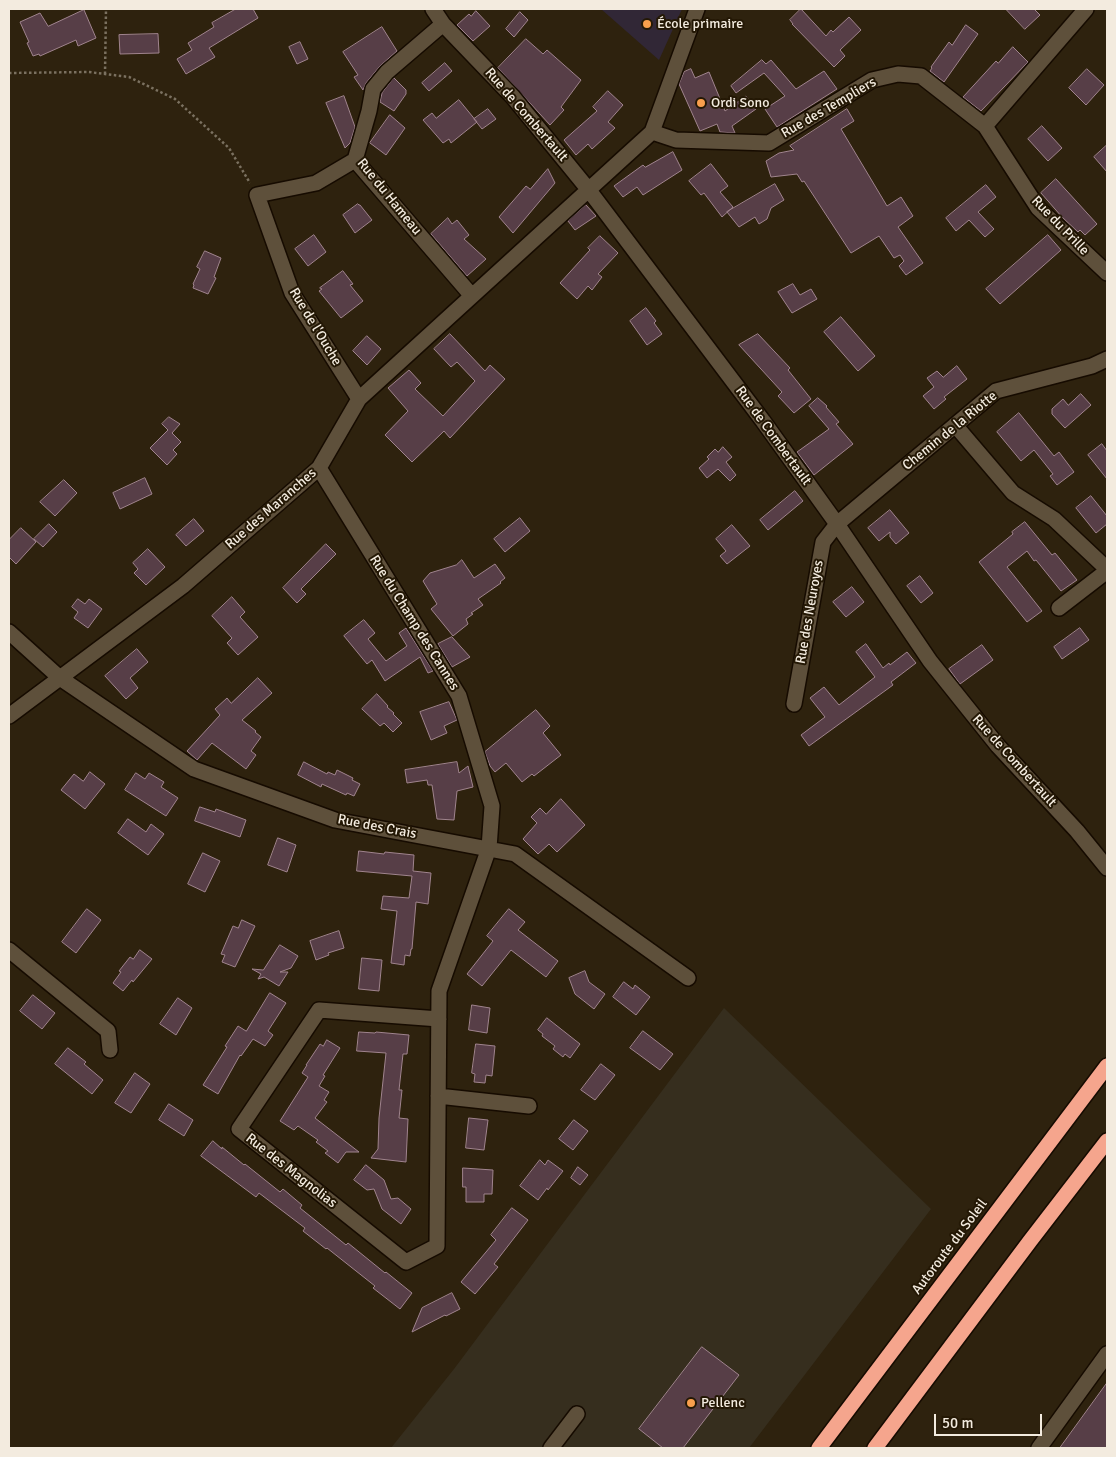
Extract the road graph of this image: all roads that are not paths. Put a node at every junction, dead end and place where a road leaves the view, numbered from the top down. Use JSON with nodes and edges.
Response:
{"nodes":[{"id":1,"x":433,"y":9,"type":"edge"},
{"id":2,"x":697,"y":9,"type":"edge"},
{"id":3,"x":1086,"y":9,"type":"edge"},
{"id":4,"x":443,"y":24,"type":"junction"},
{"id":5,"x":984,"y":126,"type":"junction"},
{"id":6,"x":652,"y":132,"type":"junction"},
{"id":7,"x":355,"y":160,"type":"junction"},
{"id":8,"x":588,"y":189,"type":"junction"},
{"id":9,"x":1107,"y":273,"type":"edge"},
{"id":10,"x":472,"y":296,"type":"junction"},
{"id":11,"x":1107,"y":359,"type":"edge"},
{"id":12,"x":359,"y":399,"type":"junction"},
{"id":13,"x":955,"y":425,"type":"junction"},
{"id":14,"x":319,"y":468,"type":"junction"},
{"id":15,"x":837,"y":524,"type":"junction"},
{"id":16,"x":1107,"y":570,"type":"edge"},
{"id":17,"x":1059,"y":608,"type":"dead end"},
{"id":18,"x":9,"y":632,"type":"edge"},
{"id":19,"x":60,"y":678,"type":"junction"},
{"id":20,"x":794,"y":704,"type":"dead end"},
{"id":21,"x":9,"y":716,"type":"edge"},
{"id":22,"x":489,"y":848,"type":"junction"},
{"id":23,"x":1107,"y":868,"type":"edge"},
{"id":24,"x":9,"y":950,"type":"edge"},
{"id":25,"x":688,"y":978,"type":"dead end"},
{"id":26,"x":439,"y":1019,"type":"junction"},
{"id":27,"x":110,"y":1050,"type":"dead end"},
{"id":28,"x":1107,"y":1066,"type":"edge"},
{"id":29,"x":438,"y":1096,"type":"junction"},
{"id":30,"x":529,"y":1106,"type":"dead end"},
{"id":31,"x":1107,"y":1141,"type":"edge"},
{"id":32,"x":1107,"y":1354,"type":"edge"},
{"id":33,"x":577,"y":1414,"type":"dead end"},
{"id":34,"x":551,"y":1448,"type":"edge"},
{"id":35,"x":819,"y":1448,"type":"edge"},
{"id":36,"x":875,"y":1448,"type":"edge"},
{"id":37,"x":1039,"y":1448,"type":"edge"}],
"edges":[{"from":1,"to":4,"type":"street","name":"Rue de Combertault"},
{"from":2,"to":6,"type":"street"},
{"from":3,"to":5,"type":"street"},
{"from":4,"to":7,"type":"street","name":"Rue du Hameau"},
{"from":4,"to":8,"type":"street","name":"Rue de Combertault"},
{"from":5,"to":6,"type":"street","name":"Rue des Templiers"},
{"from":5,"to":9,"type":"street","name":"Rue du Prille"},
{"from":6,"to":8,"type":"street","name":"Rue des Maranches"},
{"from":7,"to":10,"type":"street","name":"Rue du Hameau"},
{"from":7,"to":12,"type":"street","name":"Rue de l'Ouche"},
{"from":8,"to":10,"type":"street","name":"Rue des Maranches"},
{"from":8,"to":15,"type":"street","name":"Rue de Combertault"},
{"from":10,"to":12,"type":"street","name":"Rue des Maranches"},
{"from":11,"to":13,"type":"street","name":"Chemin de la Riotte"},
{"from":12,"to":14,"type":"street","name":"Rue des Maranches"},
{"from":13,"to":15,"type":"street","name":"Chemin de la Riotte"},
{"from":13,"to":16,"type":"street"},
{"from":14,"to":19,"type":"street","name":"Rue des Maranches"},
{"from":14,"to":22,"type":"street","name":"Rue du Champ des Cannes"},
{"from":15,"to":20,"type":"street","name":"Rue des Neuroyes"},
{"from":15,"to":23,"type":"street","name":"Rue de Combertault"},
{"from":16,"to":17,"type":"street"},
{"from":18,"to":19,"type":"street","name":"Rue des Crais"},
{"from":19,"to":21,"type":"street","name":"Rue des Maranches"},
{"from":19,"to":22,"type":"street","name":"Rue des Crais"},
{"from":22,"to":25,"type":"street","name":"Rue des Crais"},
{"from":22,"to":26,"type":"street","name":"Rue des Magnolias"},
{"from":24,"to":27,"type":"street"},
{"from":26,"to":29,"type":"street","name":"Rue des Magnolias"},
{"from":26,"to":29,"type":"street","name":"Rue des Magnolias"},
{"from":28,"to":35,"type":"highway","name":"Autoroute du Soleil"},
{"from":29,"to":30,"type":"street"},
{"from":31,"to":36,"type":"highway"},
{"from":32,"to":37,"type":"street"},
{"from":33,"to":34,"type":"street"}]}
